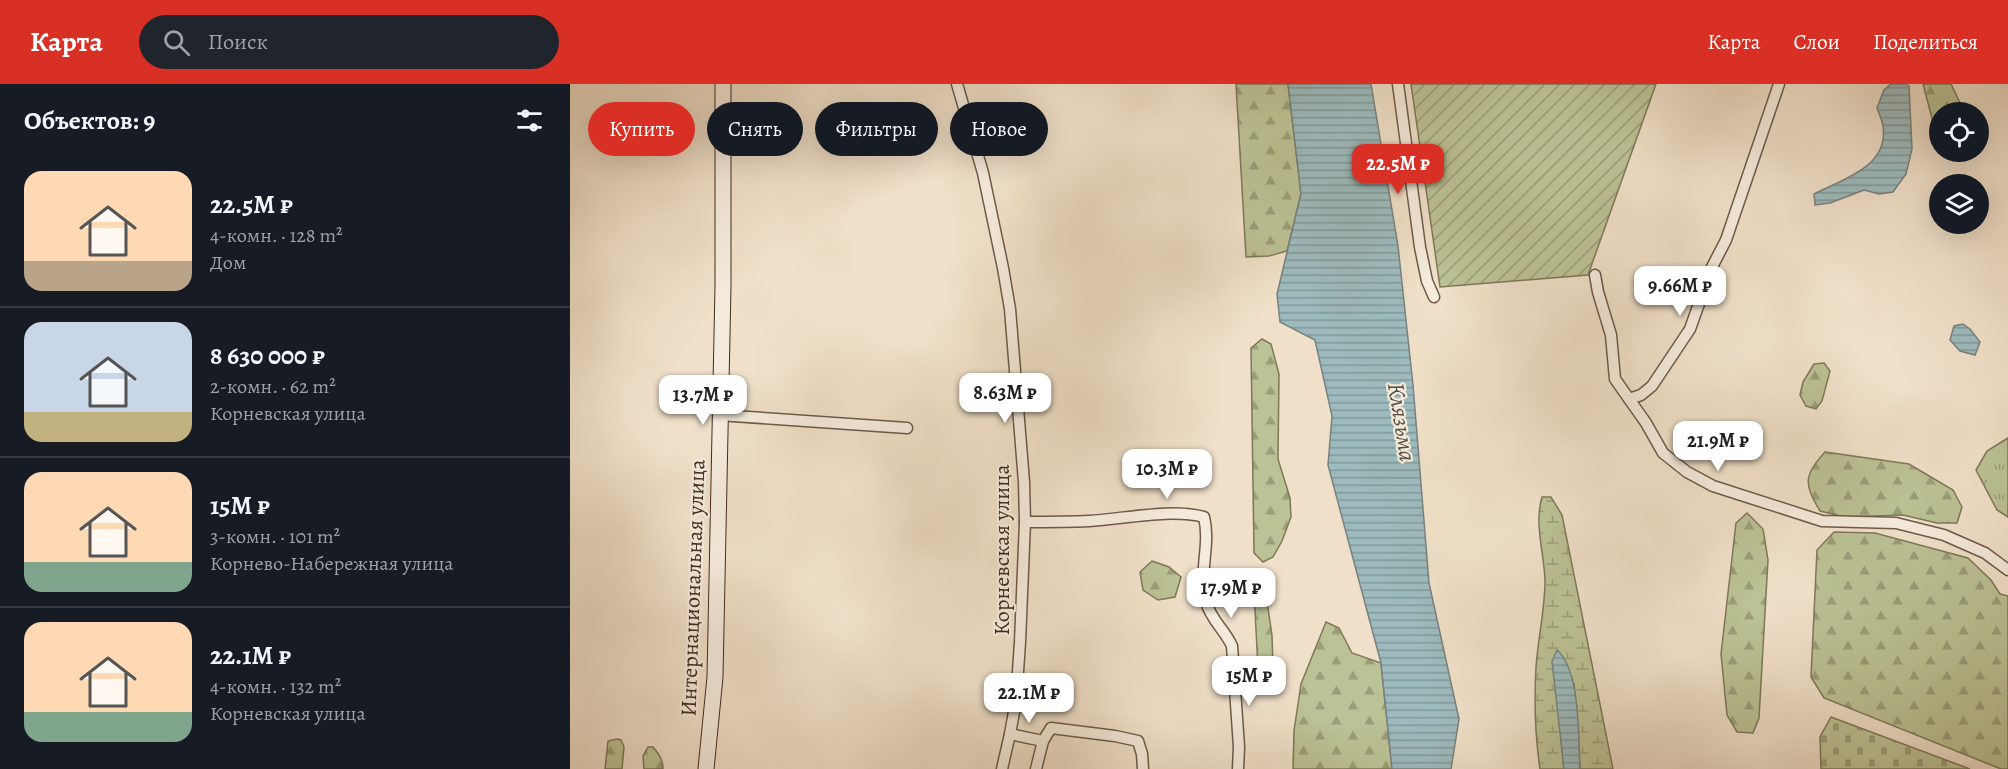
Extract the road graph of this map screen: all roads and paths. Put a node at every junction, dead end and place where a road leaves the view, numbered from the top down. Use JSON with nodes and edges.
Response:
{"nodes":[{"id":1,"x":723,"y":84,"type":"edge"},
{"id":2,"x":957,"y":84,"type":"edge"},
{"id":3,"x":1398,"y":84,"type":"edge"},
{"id":4,"x":1779,"y":84,"type":"edge"},
{"id":5,"x":1595,"y":275,"type":"dead end"},
{"id":6,"x":1434,"y":297,"type":"dead end"},
{"id":7,"x":1629,"y":399,"type":"junction"},
{"id":8,"x":719,"y":415,"type":"junction"},
{"id":9,"x":907,"y":428,"type":"dead end"},
{"id":10,"x":1024,"y":522,"type":"junction"},
{"id":11,"x":2008,"y":570,"type":"edge"},
{"id":12,"x":1010,"y":734,"type":"junction"},
{"id":13,"x":1042,"y":741,"type":"junction"},
{"id":14,"x":706,"y":769,"type":"edge"},
{"id":15,"x":1002,"y":769,"type":"edge"},
{"id":16,"x":1036,"y":769,"type":"edge"},
{"id":17,"x":1143,"y":769,"type":"edge"},
{"id":18,"x":1238,"y":769,"type":"edge"}],
"edges":[{"from":1,"to":8,"type":"street","name":"Интернациональная улица"},
{"from":2,"to":10,"type":"street","name":"Корневская улица"},
{"from":3,"to":6,"type":"street"},
{"from":4,"to":7,"type":"street"},
{"from":5,"to":7,"type":"street"},
{"from":7,"to":11,"type":"street"},
{"from":8,"to":9,"type":"street"},
{"from":8,"to":14,"type":"street","name":"Интернациональная улица"},
{"from":10,"to":12,"type":"street","name":"Корневская улица"},
{"from":10,"to":18,"type":"street"},
{"from":12,"to":13,"type":"street"},
{"from":12,"to":15,"type":"street","name":"Корневская улица"},
{"from":13,"to":16,"type":"street"},
{"from":13,"to":17,"type":"street"}]}
